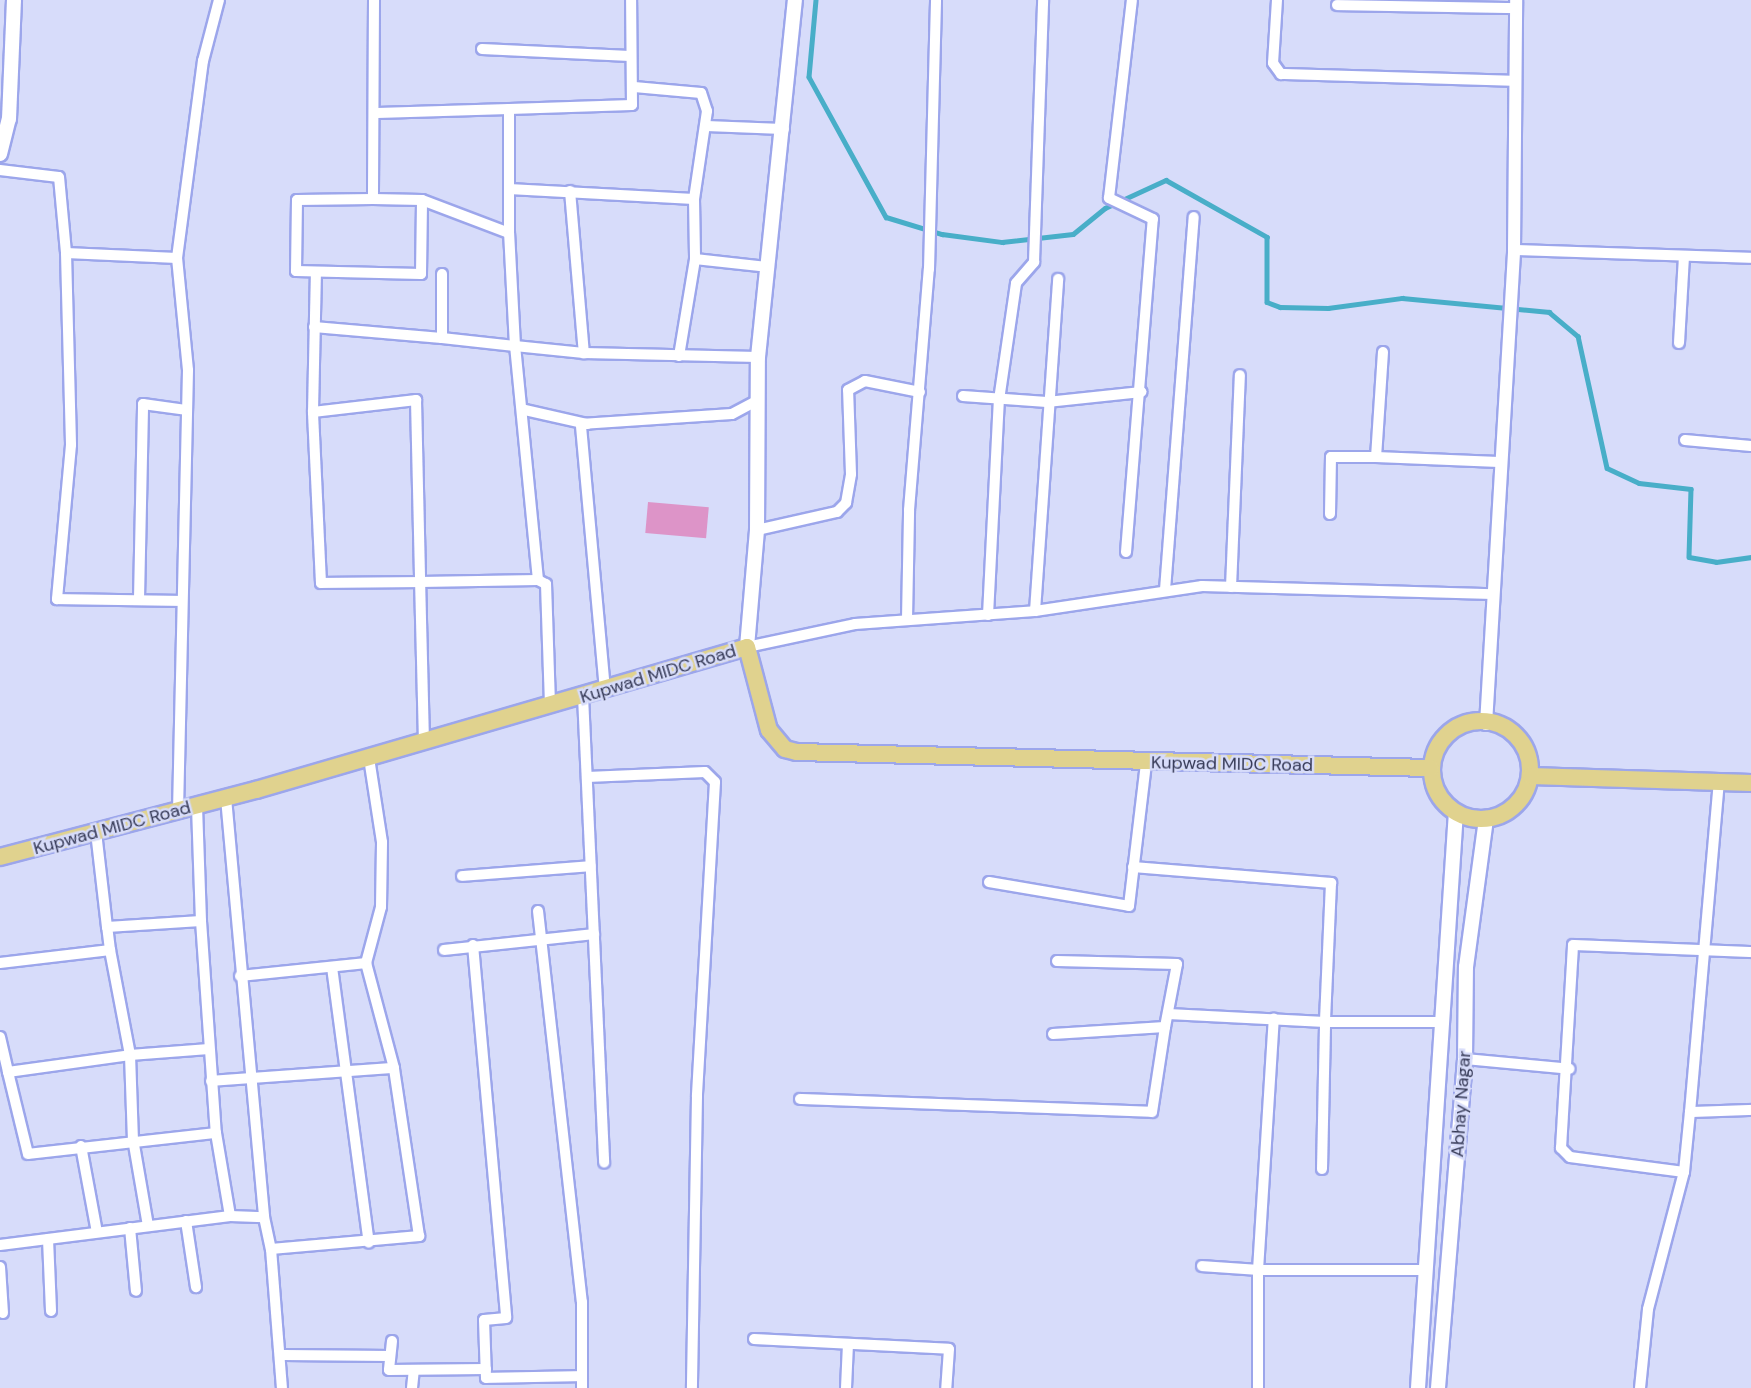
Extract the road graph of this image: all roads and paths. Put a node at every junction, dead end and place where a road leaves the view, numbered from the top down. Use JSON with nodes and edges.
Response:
{"nodes":[{"id":1,"x":14,"y":0,"type":"edge"},
{"id":2,"x":219,"y":0,"type":"edge"},
{"id":3,"x":374,"y":0,"type":"edge"},
{"id":4,"x":631,"y":0,"type":"edge"},
{"id":5,"x":796,"y":0,"type":"edge"},
{"id":6,"x":936,"y":0,"type":"edge"},
{"id":7,"x":1043,"y":0,"type":"edge"},
{"id":8,"x":1132,"y":0,"type":"edge"},
{"id":9,"x":1277,"y":0,"type":"edge"},
{"id":10,"x":1516,"y":4,"type":"edge"},
{"id":11,"x":1336,"y":5,"type":"dead end"},
{"id":12,"x":482,"y":49,"type":"dead end"},
{"id":13,"x":630,"y":56,"type":"junction"},
{"id":14,"x":1515,"y":81,"type":"junction"},
{"id":15,"x":634,"y":87,"type":"junction"},
{"id":16,"x":509,"y":109,"type":"junction"},
{"id":17,"x":377,"y":113,"type":"junction"},
{"id":18,"x":705,"y":126,"type":"junction"},
{"id":19,"x":784,"y":129,"type":"junction"},
{"id":20,"x":0,"y":154,"type":"edge"},
{"id":21,"x":0,"y":170,"type":"edge"},
{"id":22,"x":509,"y":189,"type":"junction"},
{"id":23,"x":570,"y":191,"type":"junction"},
{"id":24,"x":373,"y":199,"type":"junction"},
{"id":25,"x":422,"y":200,"type":"junction"},
{"id":26,"x":694,"y":200,"type":"junction"},
{"id":27,"x":1194,"y":217,"type":"dead end"},
{"id":28,"x":509,"y":233,"type":"junction"},
{"id":29,"x":1514,"y":250,"type":"junction"},
{"id":30,"x":66,"y":253,"type":"junction"},
{"id":31,"x":1684,"y":256,"type":"junction"},
{"id":32,"x":177,"y":258,"type":"junction"},
{"id":33,"x":1751,"y":258,"type":"edge"},
{"id":34,"x":695,"y":259,"type":"junction"},
{"id":35,"x":768,"y":267,"type":"junction"},
{"id":36,"x":316,"y":272,"type":"junction"},
{"id":37,"x":442,"y":274,"type":"dead end"},
{"id":38,"x":1058,"y":279,"type":"dead end"},
{"id":39,"x":314,"y":327,"type":"junction"},
{"id":40,"x":442,"y":338,"type":"junction"},
{"id":41,"x":1679,"y":343,"type":"dead end"},
{"id":42,"x":515,"y":346,"type":"junction"},
{"id":43,"x":1383,"y":352,"type":"dead end"},
{"id":44,"x":584,"y":353,"type":"junction"},
{"id":45,"x":678,"y":356,"type":"junction"},
{"id":46,"x":758,"y":357,"type":"junction"},
{"id":47,"x":1240,"y":375,"type":"dead end"},
{"id":48,"x":920,"y":392,"type":"junction"},
{"id":49,"x":1141,"y":392,"type":"junction"},
{"id":50,"x":963,"y":396,"type":"dead end"},
{"id":51,"x":758,"y":400,"type":"junction"},
{"id":52,"x":999,"y":400,"type":"junction"},
{"id":53,"x":1047,"y":402,"type":"junction"},
{"id":54,"x":187,"y":410,"type":"junction"},
{"id":55,"x":525,"y":410,"type":"junction"},
{"id":56,"x":313,"y":412,"type":"junction"},
{"id":57,"x":587,"y":424,"type":"junction"},
{"id":58,"x":1685,"y":440,"type":"dead end"},
{"id":59,"x":1751,"y":446,"type":"edge"},
{"id":60,"x":1376,"y":457,"type":"junction"},
{"id":61,"x":1499,"y":462,"type":"junction"},
{"id":62,"x":1330,"y":514,"type":"dead end"},
{"id":63,"x":757,"y":530,"type":"junction"},
{"id":64,"x":1126,"y":552,"type":"dead end"},
{"id":65,"x":538,"y":580,"type":"junction"},
{"id":66,"x":420,"y":582,"type":"junction"},
{"id":67,"x":1231,"y":587,"type":"junction"},
{"id":68,"x":1165,"y":590,"type":"junction"},
{"id":69,"x":1493,"y":594,"type":"junction"},
{"id":70,"x":139,"y":599,"type":"junction"},
{"id":71,"x":180,"y":601,"type":"junction"},
{"id":72,"x":1035,"y":611,"type":"junction"},
{"id":73,"x":988,"y":615,"type":"junction"},
{"id":74,"x":907,"y":619,"type":"junction"},
{"id":75,"x":747,"y":647,"type":"junction"},
{"id":76,"x":605,"y":690,"type":"junction"},
{"id":77,"x":583,"y":696,"type":"junction"},
{"id":78,"x":550,"y":705,"type":"junction"},
{"id":79,"x":1486,"y":724,"type":"junction"},
{"id":80,"x":424,"y":742,"type":"junction"},
{"id":81,"x":369,"y":758,"type":"junction"},
{"id":82,"x":1146,"y":763,"type":"junction"},
{"id":83,"x":1431,"y":768,"type":"junction"},
{"id":84,"x":1531,"y":776,"type":"junction"},
{"id":85,"x":587,"y":777,"type":"junction"},
{"id":86,"x":1719,"y":782,"type":"junction"},
{"id":87,"x":1751,"y":783,"type":"edge"},
{"id":88,"x":226,"y":798,"type":"junction"},
{"id":89,"x":197,"y":806,"type":"junction"},
{"id":90,"x":178,"y":811,"type":"junction"},
{"id":91,"x":1456,"y":812,"type":"junction"},
{"id":92,"x":1486,"y":820,"type":"junction"},
{"id":93,"x":96,"y":832,"type":"junction"},
{"id":94,"x":0,"y":857,"type":"edge"},
{"id":95,"x":591,"y":866,"type":"junction"},
{"id":96,"x":1133,"y":867,"type":"junction"},
{"id":97,"x":462,"y":876,"type":"dead end"},
{"id":98,"x":989,"y":882,"type":"dead end"},
{"id":99,"x":538,"y":911,"type":"dead end"},
{"id":100,"x":201,"y":921,"type":"junction"},
{"id":101,"x":107,"y":927,"type":"junction"},
{"id":102,"x":594,"y":934,"type":"junction"},
{"id":103,"x":541,"y":939,"type":"junction"},
{"id":104,"x":473,"y":945,"type":"junction"},
{"id":105,"x":1704,"y":947,"type":"junction"},
{"id":106,"x":110,"y":950,"type":"junction"},
{"id":107,"x":444,"y":950,"type":"dead end"},
{"id":108,"x":1751,"y":952,"type":"edge"},
{"id":109,"x":1057,"y":961,"type":"dead end"},
{"id":110,"x":0,"y":963,"type":"edge"},
{"id":111,"x":366,"y":963,"type":"junction"},
{"id":112,"x":332,"y":967,"type":"junction"},
{"id":113,"x":240,"y":976,"type":"junction"},
{"id":114,"x":1168,"y":1014,"type":"junction"},
{"id":115,"x":1274,"y":1019,"type":"junction"},
{"id":116,"x":1325,"y":1022,"type":"junction"},
{"id":117,"x":1444,"y":1022,"type":"junction"},
{"id":118,"x":1165,"y":1027,"type":"junction"},
{"id":119,"x":1053,"y":1034,"type":"dead end"},
{"id":120,"x":0,"y":1037,"type":"edge"},
{"id":121,"x":209,"y":1049,"type":"junction"},
{"id":122,"x":130,"y":1055,"type":"junction"},
{"id":123,"x":2,"y":1056,"type":"edge"},
{"id":124,"x":1465,"y":1059,"type":"junction"},
{"id":125,"x":394,"y":1068,"type":"junction"},
{"id":126,"x":347,"y":1069,"type":"junction"},
{"id":127,"x":1570,"y":1069,"type":"junction"},
{"id":128,"x":8,"y":1072,"type":"junction"},
{"id":129,"x":247,"y":1079,"type":"junction"},
{"id":130,"x":211,"y":1081,"type":"junction"},
{"id":131,"x":800,"y":1099,"type":"dead end"},
{"id":132,"x":1751,"y":1110,"type":"edge"},
{"id":133,"x":1690,"y":1112,"type":"junction"},
{"id":134,"x":216,"y":1133,"type":"junction"},
{"id":135,"x":133,"y":1139,"type":"junction"},
{"id":136,"x":81,"y":1146,"type":"junction"},
{"id":137,"x":604,"y":1163,"type":"dead end"},
{"id":138,"x":1322,"y":1168,"type":"dead end"},
{"id":139,"x":1684,"y":1172,"type":"junction"},
{"id":140,"x":230,"y":1216,"type":"junction"},
{"id":141,"x":264,"y":1217,"type":"junction"},
{"id":142,"x":186,"y":1222,"type":"junction"},
{"id":143,"x":148,"y":1226,"type":"junction"},
{"id":144,"x":130,"y":1228,"type":"junction"},
{"id":145,"x":97,"y":1232,"type":"junction"},
{"id":146,"x":48,"y":1239,"type":"junction"},
{"id":147,"x":369,"y":1243,"type":"junction"},
{"id":148,"x":0,"y":1245,"type":"edge"},
{"id":149,"x":271,"y":1250,"type":"junction"},
{"id":150,"x":1202,"y":1266,"type":"dead end"},
{"id":151,"x":0,"y":1267,"type":"edge"},
{"id":152,"x":1258,"y":1270,"type":"junction"},
{"id":153,"x":1422,"y":1270,"type":"junction"},
{"id":154,"x":196,"y":1287,"type":"dead end"},
{"id":155,"x":136,"y":1291,"type":"dead end"},
{"id":156,"x":51,"y":1311,"type":"dead end"},
{"id":157,"x":3,"y":1313,"type":"dead end"},
{"id":158,"x":754,"y":1339,"type":"dead end"},
{"id":159,"x":392,"y":1340,"type":"dead end"},
{"id":160,"x":848,"y":1344,"type":"junction"},
{"id":161,"x":284,"y":1355,"type":"dead end"},
{"id":162,"x":390,"y":1356,"type":"junction"},
{"id":163,"x":486,"y":1369,"type":"junction"},
{"id":164,"x":414,"y":1370,"type":"junction"},
{"id":165,"x":582,"y":1382,"type":"edge"},
{"id":166,"x":282,"y":1388,"type":"edge"},
{"id":167,"x":412,"y":1388,"type":"edge"},
{"id":168,"x":692,"y":1388,"type":"edge"},
{"id":169,"x":846,"y":1388,"type":"edge"},
{"id":170,"x":946,"y":1388,"type":"edge"},
{"id":171,"x":1258,"y":1388,"type":"edge"},
{"id":172,"x":1418,"y":1388,"type":"edge"},
{"id":173,"x":1438,"y":1388,"type":"edge"},
{"id":174,"x":1640,"y":1388,"type":"edge"}],
"edges":[{"from":1,"to":20,"type":"main road"},
{"from":2,"to":32,"type":"street"},
{"from":3,"to":17,"type":"street"},
{"from":4,"to":13,"type":"street"},
{"from":5,"to":19,"type":"main road"},
{"from":6,"to":48,"type":"street"},
{"from":7,"to":52,"type":"street"},
{"from":8,"to":49,"type":"street"},
{"from":9,"to":14,"type":"street"},
{"from":10,"to":11,"type":"street"},
{"from":10,"to":14,"type":"street"},
{"from":12,"to":13,"type":"street"},
{"from":13,"to":15,"type":"street"},
{"from":14,"to":29,"type":"street"},
{"from":15,"to":16,"type":"street"},
{"from":15,"to":18,"type":"street"},
{"from":16,"to":17,"type":"street"},
{"from":16,"to":22,"type":"street"},
{"from":17,"to":24,"type":"street"},
{"from":18,"to":19,"type":"street"},
{"from":18,"to":26,"type":"street"},
{"from":19,"to":35,"type":"main road"},
{"from":21,"to":30,"type":"street"},
{"from":22,"to":23,"type":"street"},
{"from":22,"to":28,"type":"street"},
{"from":23,"to":26,"type":"street"},
{"from":23,"to":44,"type":"street"},
{"from":24,"to":25,"type":"street"},
{"from":24,"to":36,"type":"street"},
{"from":25,"to":28,"type":"street"},
{"from":25,"to":36,"type":"street"},
{"from":26,"to":34,"type":"street"},
{"from":27,"to":68,"type":"street"},
{"from":28,"to":42,"type":"street"},
{"from":29,"to":31,"type":"street"},
{"from":29,"to":61,"type":"street"},
{"from":30,"to":32,"type":"street"},
{"from":30,"to":70,"type":"street"},
{"from":31,"to":33,"type":"street"},
{"from":31,"to":41,"type":"street"},
{"from":32,"to":54,"type":"street"},
{"from":34,"to":35,"type":"street"},
{"from":34,"to":45,"type":"street"},
{"from":35,"to":46,"type":"main road"},
{"from":36,"to":39,"type":"street"},
{"from":37,"to":40,"type":"street"},
{"from":38,"to":53,"type":"street"},
{"from":39,"to":40,"type":"street"},
{"from":39,"to":56,"type":"street"},
{"from":40,"to":42,"type":"street"},
{"from":42,"to":44,"type":"street"},
{"from":42,"to":55,"type":"street"},
{"from":43,"to":60,"type":"street"},
{"from":44,"to":45,"type":"street"},
{"from":45,"to":46,"type":"street"},
{"from":46,"to":51,"type":"main road"},
{"from":47,"to":67,"type":"street"},
{"from":48,"to":63,"type":"street"},
{"from":48,"to":74,"type":"street"},
{"from":49,"to":53,"type":"street"},
{"from":49,"to":64,"type":"street"},
{"from":50,"to":52,"type":"street"},
{"from":51,"to":57,"type":"street"},
{"from":51,"to":63,"type":"main road"},
{"from":52,"to":53,"type":"street"},
{"from":52,"to":73,"type":"street"},
{"from":53,"to":72,"type":"street"},
{"from":54,"to":70,"type":"street"},
{"from":54,"to":71,"type":"street"},
{"from":55,"to":57,"type":"street"},
{"from":55,"to":65,"type":"street"},
{"from":56,"to":66,"type":"street"},
{"from":56,"to":66,"type":"street"},
{"from":57,"to":76,"type":"street"},
{"from":58,"to":59,"type":"street"},
{"from":60,"to":61,"type":"street"},
{"from":60,"to":62,"type":"street"},
{"from":61,"to":69,"type":"street"},
{"from":63,"to":75,"type":"main road"},
{"from":65,"to":66,"type":"street"},
{"from":65,"to":78,"type":"street"},
{"from":66,"to":80,"type":"street"},
{"from":67,"to":68,"type":"street"},
{"from":67,"to":69,"type":"street"},
{"from":68,"to":72,"type":"street"},
{"from":69,"to":79,"type":"street"},
{"from":70,"to":71,"type":"street"},
{"from":71,"to":90,"type":"street"},
{"from":72,"to":73,"type":"street"},
{"from":73,"to":74,"type":"street"},
{"from":74,"to":75,"type":"street"},
{"from":75,"to":76,"type":"main road","name":"Kupwad MIDC Road"},
{"from":75,"to":82,"type":"main road","name":"Kupwad MIDC Road"},
{"from":76,"to":77,"type":"main road","name":"Kupwad MIDC Road"},
{"from":77,"to":78,"type":"main road","name":"Kupwad MIDC Road"},
{"from":77,"to":85,"type":"street"},
{"from":78,"to":80,"type":"main road","name":"Kupwad MIDC Road"},
{"from":79,"to":83,"type":"main road"},
{"from":79,"to":84,"type":"main road"},
{"from":80,"to":81,"type":"main road","name":"Kupwad MIDC Road"},
{"from":81,"to":88,"type":"main road","name":"Kupwad MIDC Road"},
{"from":81,"to":111,"type":"street"},
{"from":82,"to":83,"type":"main road","name":"Kupwad MIDC Road"},
{"from":82,"to":96,"type":"street"},
{"from":83,"to":91,"type":"main road"},
{"from":84,"to":86,"type":"main road"},
{"from":84,"to":92,"type":"main road"},
{"from":85,"to":95,"type":"street"},
{"from":85,"to":168,"type":"street"},
{"from":86,"to":87,"type":"main road"},
{"from":86,"to":105,"type":"street"},
{"from":88,"to":89,"type":"main road","name":"Kupwad MIDC Road"},
{"from":88,"to":113,"type":"street"},
{"from":89,"to":90,"type":"main road","name":"Kupwad MIDC Road"},
{"from":89,"to":100,"type":"street"},
{"from":90,"to":93,"type":"main road","name":"Kupwad MIDC Road"},
{"from":91,"to":92,"type":"main road"},
{"from":91,"to":117,"type":"main road"},
{"from":92,"to":124,"type":"main road","name":"Abhay Nagar"},
{"from":93,"to":94,"type":"main road","name":"Kupwad MIDC Road"},
{"from":93,"to":101,"type":"street"},
{"from":95,"to":97,"type":"street"},
{"from":95,"to":102,"type":"street"},
{"from":96,"to":98,"type":"street"},
{"from":96,"to":116,"type":"street"},
{"from":99,"to":103,"type":"street"},
{"from":100,"to":101,"type":"street"},
{"from":100,"to":121,"type":"street"},
{"from":101,"to":106,"type":"street"},
{"from":102,"to":103,"type":"street"},
{"from":102,"to":137,"type":"street"},
{"from":103,"to":104,"type":"street"},
{"from":103,"to":165,"type":"street"},
{"from":104,"to":107,"type":"street"},
{"from":104,"to":163,"type":"street"},
{"from":105,"to":108,"type":"street"},
{"from":105,"to":127,"type":"street"},
{"from":105,"to":133,"type":"street"},
{"from":106,"to":110,"type":"street"},
{"from":106,"to":122,"type":"street"},
{"from":109,"to":114,"type":"street"},
{"from":111,"to":112,"type":"street"},
{"from":111,"to":125,"type":"street"},
{"from":112,"to":113,"type":"street"},
{"from":112,"to":126,"type":"street"},
{"from":113,"to":129,"type":"street"},
{"from":114,"to":115,"type":"street"},
{"from":114,"to":118,"type":"street"},
{"from":115,"to":116,"type":"street"},
{"from":115,"to":152,"type":"street"},
{"from":116,"to":117,"type":"street"},
{"from":116,"to":138,"type":"street"},
{"from":117,"to":153,"type":"main road"},
{"from":118,"to":119,"type":"street"},
{"from":118,"to":131,"type":"street"},
{"from":120,"to":123,"type":"street"},
{"from":121,"to":122,"type":"street"},
{"from":121,"to":130,"type":"street"},
{"from":122,"to":128,"type":"street"},
{"from":122,"to":135,"type":"street"},
{"from":123,"to":128,"type":"street"},
{"from":124,"to":127,"type":"street"},
{"from":124,"to":173,"type":"main road","name":"Abhay Nagar"},
{"from":125,"to":126,"type":"street"},
{"from":125,"to":147,"type":"street"},
{"from":126,"to":129,"type":"street"},
{"from":126,"to":147,"type":"street"},
{"from":127,"to":139,"type":"street"},
{"from":128,"to":136,"type":"street"},
{"from":129,"to":130,"type":"street"},
{"from":129,"to":141,"type":"street"},
{"from":130,"to":134,"type":"street"},
{"from":132,"to":133,"type":"street"},
{"from":133,"to":139,"type":"street"},
{"from":134,"to":135,"type":"street"},
{"from":134,"to":140,"type":"street"},
{"from":135,"to":136,"type":"street"},
{"from":135,"to":143,"type":"street"},
{"from":136,"to":145,"type":"street"},
{"from":139,"to":174,"type":"street"},
{"from":140,"to":141,"type":"street"},
{"from":140,"to":142,"type":"street"},
{"from":141,"to":149,"type":"street"},
{"from":142,"to":143,"type":"street"},
{"from":142,"to":154,"type":"street"},
{"from":143,"to":144,"type":"street"},
{"from":144,"to":145,"type":"street"},
{"from":144,"to":155,"type":"street"},
{"from":145,"to":146,"type":"street"},
{"from":146,"to":148,"type":"street"},
{"from":146,"to":156,"type":"street"},
{"from":147,"to":149,"type":"street"},
{"from":149,"to":166,"type":"street"},
{"from":150,"to":152,"type":"street"},
{"from":151,"to":157,"type":"street"},
{"from":152,"to":153,"type":"street"},
{"from":152,"to":171,"type":"street"},
{"from":153,"to":172,"type":"main road"},
{"from":158,"to":160,"type":"street"},
{"from":159,"to":162,"type":"street"},
{"from":160,"to":169,"type":"street"},
{"from":160,"to":170,"type":"street"},
{"from":161,"to":162,"type":"street"},
{"from":162,"to":164,"type":"street"},
{"from":163,"to":164,"type":"street"},
{"from":163,"to":165,"type":"street"},
{"from":164,"to":167,"type":"street"}]}
